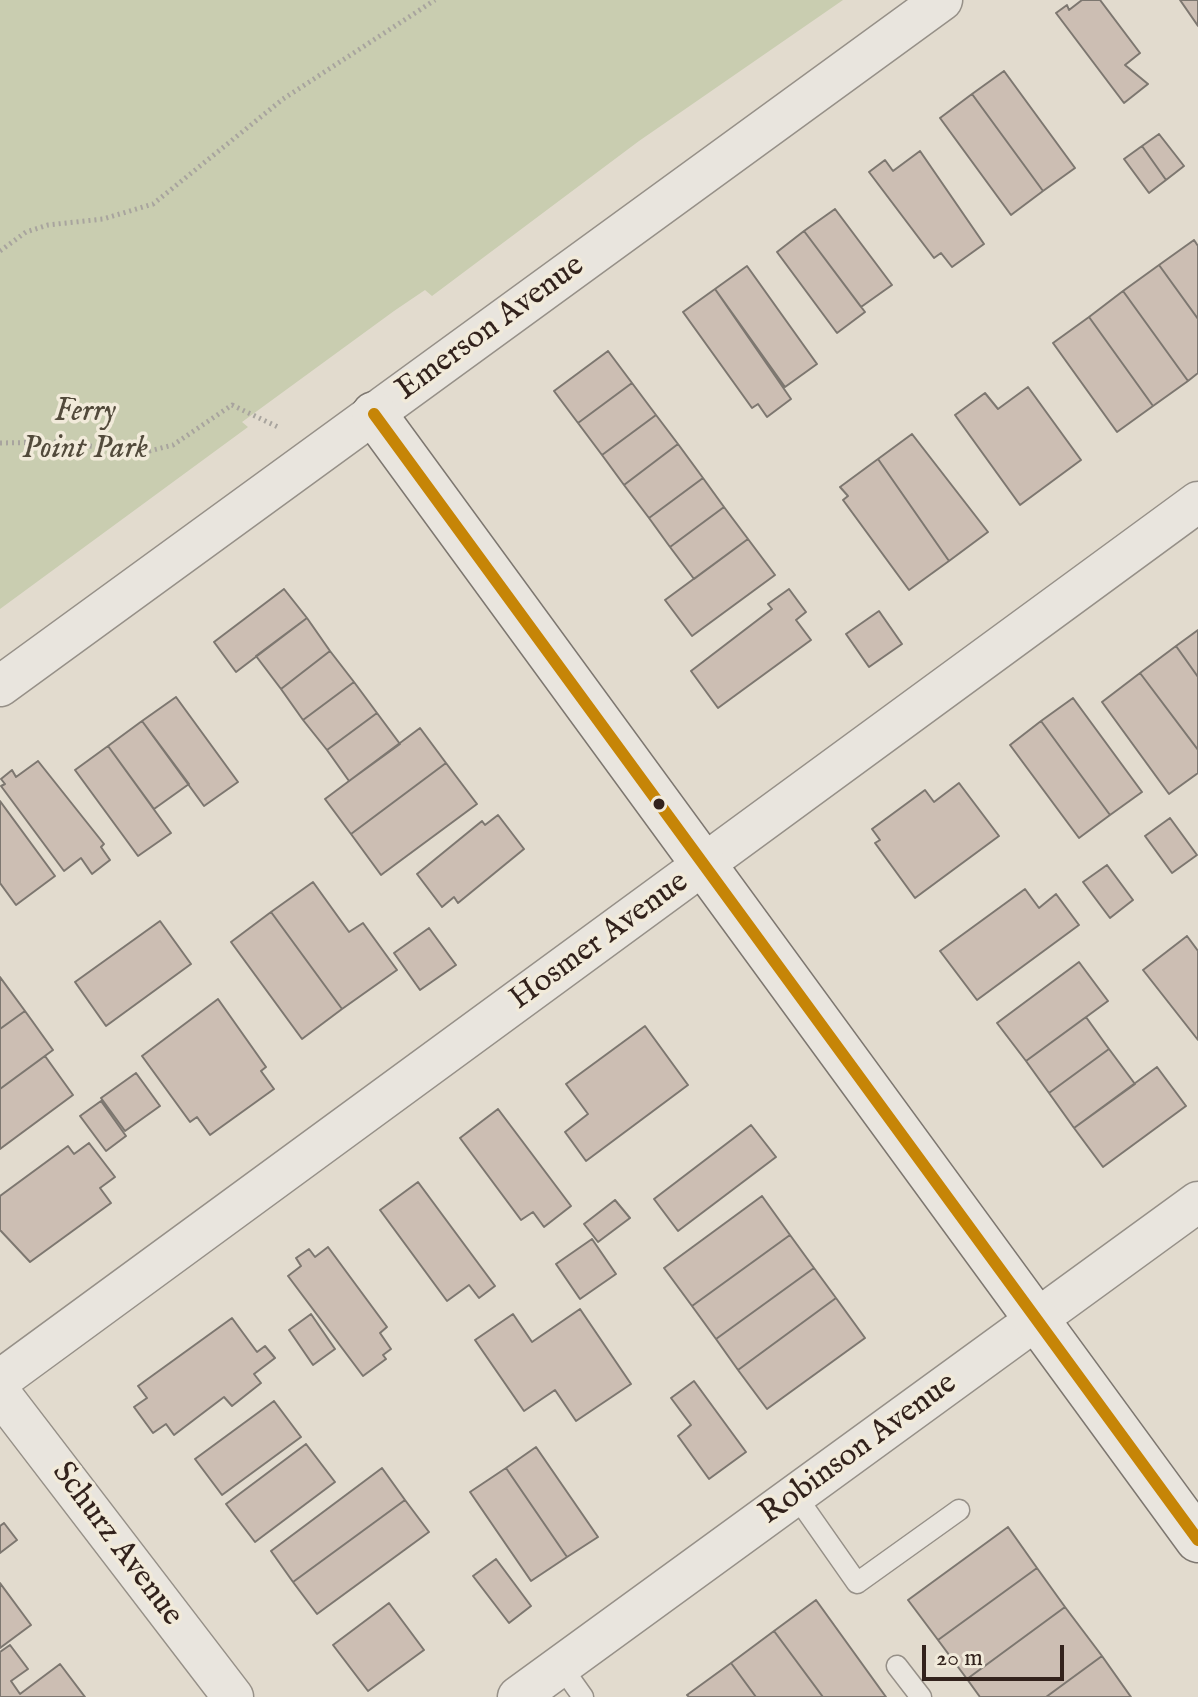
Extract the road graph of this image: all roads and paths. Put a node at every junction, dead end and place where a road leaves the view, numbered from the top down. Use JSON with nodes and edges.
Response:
{"nodes":[{"id":1,"x":435,"y":0,"type":"edge"},
{"id":2,"x":942,"y":0,"type":"edge"},
{"id":3,"x":0,"y":251,"type":"edge"},
{"id":4,"x":374,"y":414,"type":"junction"},
{"id":5,"x":0,"y":443,"type":"edge"},
{"id":6,"x":316,"y":455,"type":"junction"},
{"id":7,"x":1198,"y":502,"type":"edge"},
{"id":8,"x":0,"y":686,"type":"edge"},
{"id":9,"x":704,"y":866,"type":"junction"},
{"id":10,"x":1198,"y":1202,"type":"edge"},
{"id":11,"x":1037,"y":1320,"type":"junction"},
{"id":12,"x":0,"y":1380,"type":"edge"},
{"id":13,"x":0,"y":1393,"type":"edge"},
{"id":14,"x":796,"y":1496,"type":"junction"},
{"id":15,"x":959,"y":1510,"type":"dead end"},
{"id":16,"x":1198,"y":1540,"type":"edge"},
{"id":17,"x":897,"y":1666,"type":"dead end"},
{"id":18,"x":572,"y":1681,"type":"edge"},
{"id":19,"x":233,"y":1697,"type":"edge"},
{"id":20,"x":518,"y":1697,"type":"edge"},
{"id":21,"x":921,"y":1697,"type":"edge"}],
"edges":[{"from":1,"to":3,"type":"path"},
{"from":2,"to":4,"type":"street","name":"Emerson Avenue"},
{"from":4,"to":6,"type":"street","name":"Emerson Avenue"},
{"from":4,"to":9,"type":"street"},
{"from":5,"to":6,"type":"path"},
{"from":6,"to":8,"type":"street","name":"Emerson Avenue"},
{"from":7,"to":9,"type":"street","name":"Hosmer Avenue"},
{"from":9,"to":11,"type":"street"},
{"from":9,"to":12,"type":"street","name":"Hosmer Avenue"},
{"from":10,"to":11,"type":"street","name":"Robinson Avenue"},
{"from":11,"to":14,"type":"street","name":"Robinson Avenue"},
{"from":11,"to":16,"type":"street"},
{"from":13,"to":19,"type":"street","name":"Schurz Avenue"},
{"from":14,"to":15,"type":"lane"},
{"from":14,"to":18,"type":"street","name":"Robinson Avenue"},
{"from":17,"to":21,"type":"lane"},
{"from":18,"to":20,"type":"street","name":"Robinson Avenue"}]}
